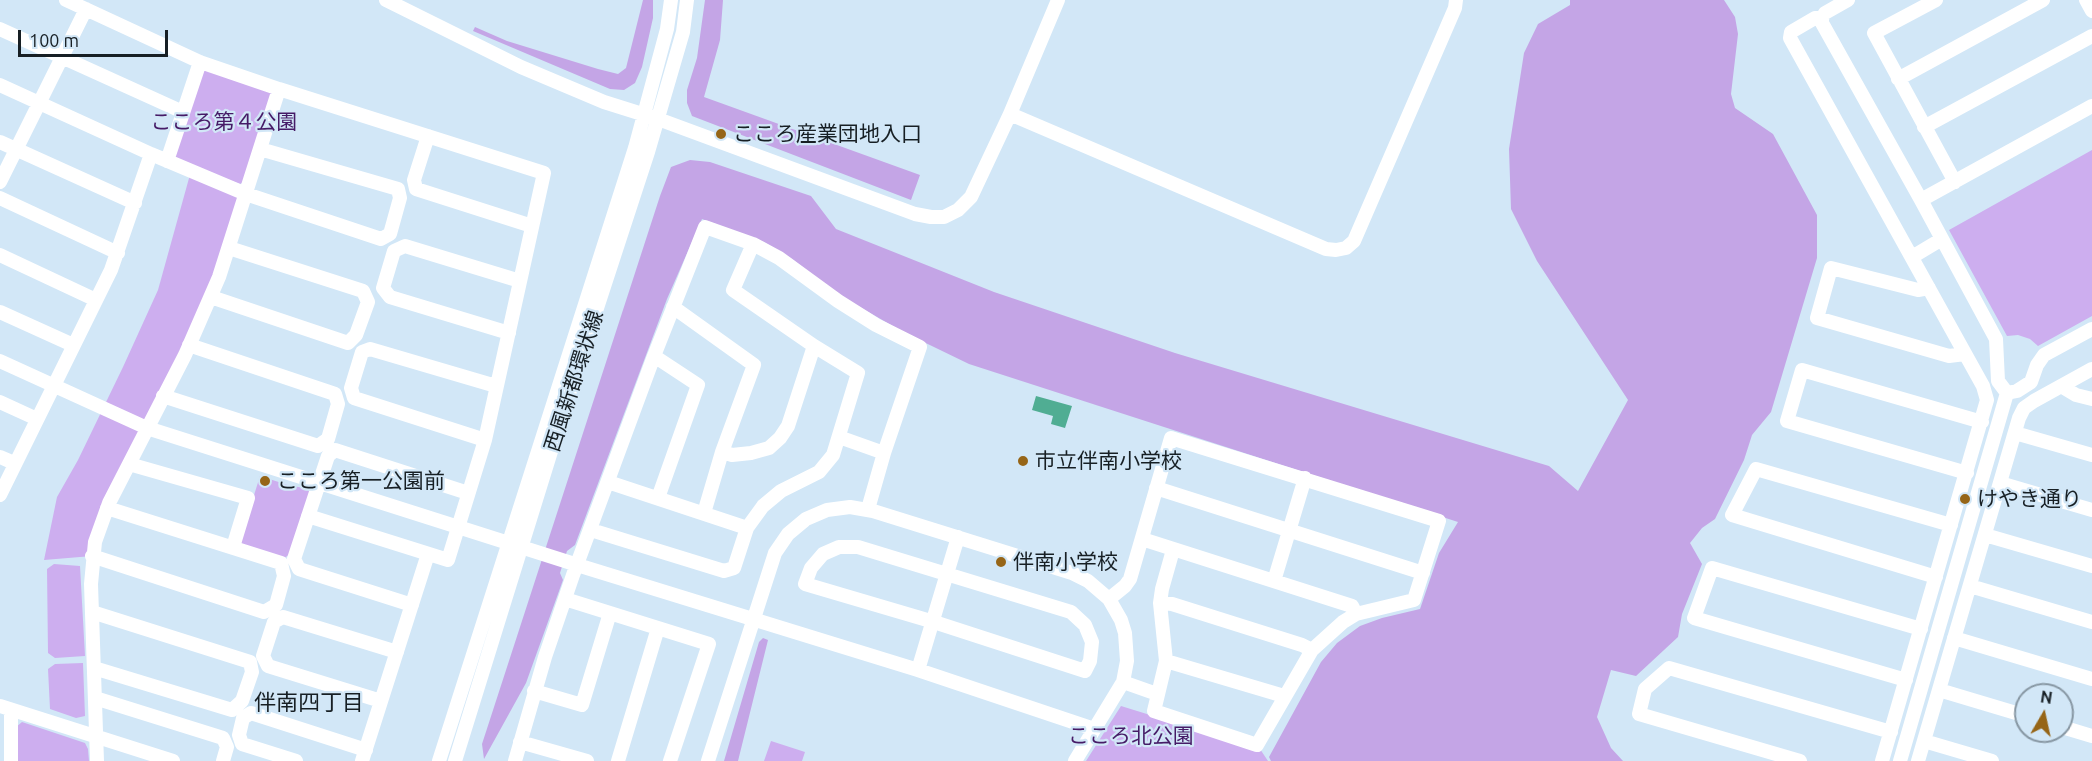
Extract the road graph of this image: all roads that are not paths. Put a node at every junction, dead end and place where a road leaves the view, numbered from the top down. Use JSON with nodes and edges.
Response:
{"nodes":[{"id":1,"x":66,"y":0,"type":"edge"},
{"id":2,"x":386,"y":0,"type":"edge"},
{"id":3,"x":671,"y":0,"type":"edge"},
{"id":4,"x":687,"y":0,"type":"edge"},
{"id":5,"x":1058,"y":0,"type":"edge"},
{"id":6,"x":1456,"y":0,"type":"edge"},
{"id":7,"x":1848,"y":0,"type":"edge"},
{"id":8,"x":1936,"y":0,"type":"edge"},
{"id":9,"x":2043,"y":0,"type":"edge"},
{"id":10,"x":2086,"y":0,"type":"edge"},
{"id":11,"x":86,"y":9,"type":"junction"},
{"id":12,"x":2092,"y":10,"type":"edge"},
{"id":13,"x":1822,"y":18,"type":"junction"},
{"id":14,"x":0,"y":28,"type":"edge"},
{"id":15,"x":2092,"y":36,"type":"edge"},
{"id":16,"x":62,"y":57,"type":"junction"},
{"id":17,"x":200,"y":62,"type":"junction"},
{"id":18,"x":1898,"y":79,"type":"junction"},
{"id":19,"x":0,"y":85,"type":"edge"},
{"id":20,"x":279,"y":89,"type":"junction"},
{"id":21,"x":39,"y":103,"type":"junction"},
{"id":22,"x":2092,"y":106,"type":"edge"},
{"id":23,"x":183,"y":112,"type":"junction"},
{"id":24,"x":1010,"y":114,"type":"junction"},
{"id":25,"x":651,"y":117,"type":"junction"},
{"id":26,"x":1924,"y":127,"type":"junction"},
{"id":27,"x":428,"y":136,"type":"junction"},
{"id":28,"x":0,"y":142,"type":"edge"},
{"id":29,"x":260,"y":148,"type":"junction"},
{"id":30,"x":16,"y":149,"type":"junction"},
{"id":31,"x":151,"y":154,"type":"junction"},
{"id":32,"x":167,"y":161,"type":"junction"},
{"id":33,"x":0,"y":182,"type":"edge"},
{"id":34,"x":1955,"y":182,"type":"junction"},
{"id":35,"x":246,"y":194,"type":"junction"},
{"id":36,"x":0,"y":198,"type":"edge"},
{"id":37,"x":1921,"y":200,"type":"junction"},
{"id":38,"x":135,"y":203,"type":"junction"},
{"id":39,"x":532,"y":226,"type":"junction"},
{"id":40,"x":1942,"y":239,"type":"junction"},
{"id":41,"x":753,"y":244,"type":"junction"},
{"id":42,"x":229,"y":248,"type":"junction"},
{"id":43,"x":118,"y":252,"type":"junction"},
{"id":44,"x":0,"y":255,"type":"edge"},
{"id":45,"x":1912,"y":257,"type":"junction"},
{"id":46,"x":520,"y":281,"type":"junction"},
{"id":47,"x":1929,"y":288,"type":"junction"},
{"id":48,"x":211,"y":297,"type":"junction"},
{"id":49,"x":96,"y":300,"type":"junction"},
{"id":50,"x":673,"y":307,"type":"junction"},
{"id":51,"x":0,"y":312,"type":"edge"},
{"id":52,"x":2092,"y":329,"type":"edge"},
{"id":53,"x":509,"y":333,"type":"junction"},
{"id":54,"x":74,"y":345,"type":"junction"},
{"id":55,"x":189,"y":345,"type":"junction"},
{"id":56,"x":814,"y":346,"type":"junction"},
{"id":57,"x":1965,"y":354,"type":"junction"},
{"id":58,"x":654,"y":356,"type":"junction"},
{"id":59,"x":0,"y":361,"type":"edge"},
{"id":60,"x":2092,"y":369,"type":"edge"},
{"id":61,"x":53,"y":386,"type":"junction"},
{"id":62,"x":496,"y":386,"type":"junction"},
{"id":63,"x":2061,"y":386,"type":"junction"},
{"id":64,"x":2007,"y":393,"type":"junction"},
{"id":65,"x":163,"y":396,"type":"junction"},
{"id":66,"x":2092,"y":399,"type":"edge"},
{"id":67,"x":0,"y":402,"type":"edge"},
{"id":68,"x":37,"y":419,"type":"junction"},
{"id":69,"x":1982,"y":422,"type":"junction"},
{"id":70,"x":147,"y":428,"type":"junction"},
{"id":71,"x":2015,"y":433,"type":"junction"},
{"id":72,"x":839,"y":437,"type":"junction"},
{"id":73,"x":484,"y":440,"type":"junction"},
{"id":74,"x":722,"y":452,"type":"junction"},
{"id":75,"x":884,"y":453,"type":"junction"},
{"id":76,"x":2092,"y":455,"type":"edge"},
{"id":77,"x":0,"y":457,"type":"edge"},
{"id":78,"x":14,"y":463,"type":"junction"},
{"id":79,"x":129,"y":464,"type":"junction"},
{"id":80,"x":1966,"y":473,"type":"junction"},
{"id":81,"x":1305,"y":478,"type":"junction"},
{"id":82,"x":319,"y":482,"type":"junction"},
{"id":83,"x":608,"y":482,"type":"junction"},
{"id":84,"x":2000,"y":483,"type":"junction"},
{"id":85,"x":1156,"y":488,"type":"junction"},
{"id":86,"x":468,"y":493,"type":"junction"},
{"id":87,"x":0,"y":495,"type":"edge"},
{"id":88,"x":658,"y":498,"type":"junction"},
{"id":89,"x":107,"y":508,"type":"junction"},
{"id":90,"x":868,"y":509,"type":"junction"},
{"id":91,"x":2092,"y":510,"type":"edge"},
{"id":92,"x":704,"y":513,"type":"junction"},
{"id":93,"x":308,"y":516,"type":"junction"},
{"id":94,"x":1951,"y":525,"type":"junction"},
{"id":95,"x":464,"y":528,"type":"junction"},
{"id":96,"x":747,"y":528,"type":"junction"},
{"id":97,"x":591,"y":530,"type":"junction"},
{"id":98,"x":1290,"y":530,"type":"junction"},
{"id":99,"x":1985,"y":535,"type":"junction"},
{"id":100,"x":958,"y":537,"type":"junction"},
{"id":101,"x":1142,"y":539,"type":"junction"},
{"id":102,"x":233,"y":548,"type":"junction"},
{"id":103,"x":1173,"y":550,"type":"junction"},
{"id":104,"x":1944,"y":550,"type":"junction"},
{"id":105,"x":428,"y":554,"type":"junction"},
{"id":106,"x":1960,"y":555,"type":"junction"},
{"id":107,"x":93,"y":556,"type":"junction"},
{"id":108,"x":1977,"y":560,"type":"junction"},
{"id":109,"x":572,"y":563,"type":"junction"},
{"id":110,"x":2092,"y":566,"type":"edge"},
{"id":111,"x":1422,"y":573,"type":"junction"},
{"id":112,"x":948,"y":574,"type":"junction"},
{"id":113,"x":1936,"y":577,"type":"junction"},
{"id":114,"x":1274,"y":581,"type":"junction"},
{"id":115,"x":1970,"y":586,"type":"junction"},
{"id":116,"x":565,"y":598,"type":"junction"},
{"id":117,"x":1109,"y":599,"type":"junction"},
{"id":118,"x":1160,"y":603,"type":"junction"},
{"id":119,"x":412,"y":605,"type":"junction"},
{"id":120,"x":92,"y":612,"type":"junction"},
{"id":121,"x":610,"y":614,"type":"junction"},
{"id":122,"x":1356,"y":614,"type":"junction"},
{"id":123,"x":753,"y":619,"type":"junction"},
{"id":124,"x":934,"y":622,"type":"junction"},
{"id":125,"x":2092,"y":622,"type":"edge"},
{"id":126,"x":658,"y":628,"type":"junction"},
{"id":127,"x":1921,"y":628,"type":"junction"},
{"id":128,"x":1954,"y":638,"type":"junction"},
{"id":129,"x":1312,"y":650,"type":"junction"},
{"id":130,"x":397,"y":652,"type":"junction"},
{"id":131,"x":1166,"y":661,"type":"junction"},
{"id":132,"x":94,"y":668,"type":"junction"},
{"id":133,"x":918,"y":670,"type":"junction"},
{"id":134,"x":2092,"y":679,"type":"edge"},
{"id":135,"x":1906,"y":680,"type":"junction"},
{"id":136,"x":1123,"y":682,"type":"junction"},
{"id":137,"x":1939,"y":690,"type":"junction"},
{"id":138,"x":534,"y":691,"type":"junction"},
{"id":139,"x":1157,"y":694,"type":"junction"},
{"id":140,"x":1284,"y":696,"type":"junction"},
{"id":141,"x":95,"y":698,"type":"junction"},
{"id":142,"x":381,"y":701,"type":"junction"},
{"id":143,"x":5,"y":708,"type":"edge"},
{"id":144,"x":2014,"y":712,"type":"edge"},
{"id":145,"x":1094,"y":729,"type":"junction"},
{"id":146,"x":2074,"y":731,"type":"edge"},
{"id":147,"x":1891,"y":732,"type":"junction"},
{"id":148,"x":2092,"y":736,"type":"edge"},
{"id":149,"x":95,"y":737,"type":"junction"},
{"id":150,"x":1924,"y":741,"type":"junction"},
{"id":151,"x":520,"y":742,"type":"junction"},
{"id":152,"x":5,"y":745,"type":"edge"},
{"id":153,"x":364,"y":755,"type":"edge"},
{"id":154,"x":1886,"y":760,"type":"edge"},
{"id":155,"x":11,"y":761,"type":"edge"},
{"id":156,"x":97,"y":761,"type":"edge"},
{"id":157,"x":173,"y":761,"type":"edge"},
{"id":158,"x":223,"y":761,"type":"edge"},
{"id":159,"x":296,"y":761,"type":"edge"},
{"id":160,"x":439,"y":761,"type":"edge"},
{"id":161,"x":454,"y":761,"type":"edge"},
{"id":162,"x":515,"y":761,"type":"edge"},
{"id":163,"x":588,"y":761,"type":"edge"},
{"id":164,"x":618,"y":761,"type":"edge"},
{"id":165,"x":670,"y":761,"type":"edge"},
{"id":166,"x":708,"y":761,"type":"edge"},
{"id":167,"x":1075,"y":761,"type":"edge"},
{"id":168,"x":1800,"y":761,"type":"edge"},
{"id":169,"x":1900,"y":761,"type":"edge"},
{"id":170,"x":1918,"y":761,"type":"edge"},
{"id":171,"x":1992,"y":761,"type":"edge"}],
"edges":[{"from":1,"to":11,"type":"street"},
{"from":2,"to":25,"type":"street"},
{"from":3,"to":25,"type":"street","name":"西風新都環状線"},
{"from":4,"to":25,"type":"street","name":"西風新都環状線"},
{"from":5,"to":24,"type":"street"},
{"from":6,"to":24,"type":"street"},
{"from":7,"to":13,"type":"street"},
{"from":8,"to":18,"type":"street"},
{"from":9,"to":18,"type":"street"},
{"from":10,"to":12,"type":"street"},
{"from":11,"to":16,"type":"street"},
{"from":11,"to":17,"type":"street"},
{"from":13,"to":37,"type":"street"},
{"from":13,"to":45,"type":"street"},
{"from":14,"to":16,"type":"street"},
{"from":15,"to":26,"type":"street"},
{"from":16,"to":21,"type":"street"},
{"from":16,"to":23,"type":"street"},
{"from":17,"to":20,"type":"street"},
{"from":17,"to":23,"type":"street"},
{"from":18,"to":26,"type":"street"},
{"from":19,"to":21,"type":"street"},
{"from":20,"to":27,"type":"street"},
{"from":20,"to":29,"type":"street"},
{"from":21,"to":30,"type":"street"},
{"from":21,"to":31,"type":"street"},
{"from":22,"to":34,"type":"street"},
{"from":23,"to":32,"type":"street"},
{"from":24,"to":25,"type":"street"},
{"from":25,"to":160,"type":"street","name":"西風新都環状線"},
{"from":25,"to":161,"type":"street","name":"西風新都環状線"},
{"from":26,"to":34,"type":"street"},
{"from":27,"to":39,"type":"street"},
{"from":27,"to":39,"type":"street"},
{"from":28,"to":30,"type":"street"},
{"from":29,"to":35,"type":"street"},
{"from":29,"to":35,"type":"street"},
{"from":30,"to":33,"type":"street"},
{"from":30,"to":38,"type":"street"},
{"from":31,"to":32,"type":"street"},
{"from":31,"to":38,"type":"street"},
{"from":32,"to":35,"type":"street"},
{"from":34,"to":37,"type":"street"},
{"from":35,"to":42,"type":"street"},
{"from":36,"to":43,"type":"street"},
{"from":37,"to":40,"type":"street"},
{"from":38,"to":43,"type":"street"},
{"from":39,"to":46,"type":"street"},
{"from":40,"to":45,"type":"street"},
{"from":40,"to":64,"type":"street"},
{"from":41,"to":50,"type":"street"},
{"from":41,"to":56,"type":"street"},
{"from":41,"to":75,"type":"street"},
{"from":42,"to":48,"type":"street"},
{"from":42,"to":48,"type":"street"},
{"from":43,"to":49,"type":"street"},
{"from":44,"to":49,"type":"street"},
{"from":45,"to":47,"type":"street"},
{"from":46,"to":53,"type":"street"},
{"from":46,"to":53,"type":"street"},
{"from":47,"to":57,"type":"street"},
{"from":47,"to":57,"type":"street"},
{"from":48,"to":55,"type":"street"},
{"from":49,"to":54,"type":"street"},
{"from":50,"to":58,"type":"street"},
{"from":50,"to":74,"type":"street"},
{"from":51,"to":54,"type":"street"},
{"from":52,"to":64,"type":"street"},
{"from":53,"to":62,"type":"street"},
{"from":54,"to":61,"type":"street"},
{"from":55,"to":65,"type":"street"},
{"from":55,"to":65,"type":"street"},
{"from":56,"to":72,"type":"street"},
{"from":56,"to":74,"type":"street"},
{"from":57,"to":69,"type":"street"},
{"from":58,"to":83,"type":"street"},
{"from":58,"to":88,"type":"street"},
{"from":59,"to":61,"type":"street"},
{"from":60,"to":63,"type":"street"},
{"from":61,"to":68,"type":"street"},
{"from":61,"to":70,"type":"street"},
{"from":62,"to":73,"type":"street"},
{"from":62,"to":73,"type":"street"},
{"from":63,"to":66,"type":"street"},
{"from":63,"to":71,"type":"street"},
{"from":64,"to":106,"type":"street"},
{"from":65,"to":70,"type":"street"},
{"from":67,"to":68,"type":"street"},
{"from":68,"to":78,"type":"street"},
{"from":69,"to":80,"type":"street"},
{"from":69,"to":80,"type":"street"},
{"from":70,"to":79,"type":"street"},
{"from":70,"to":82,"type":"street"},
{"from":71,"to":76,"type":"street"},
{"from":71,"to":84,"type":"street"},
{"from":72,"to":75,"type":"street"},
{"from":72,"to":96,"type":"street"},
{"from":73,"to":86,"type":"street"},
{"from":74,"to":92,"type":"street"},
{"from":75,"to":90,"type":"street"},
{"from":77,"to":78,"type":"street"},
{"from":78,"to":87,"type":"street"},
{"from":79,"to":89,"type":"street"},
{"from":79,"to":102,"type":"street"},
{"from":80,"to":94,"type":"street"},
{"from":81,"to":85,"type":"street"},
{"from":81,"to":98,"type":"street"},
{"from":81,"to":111,"type":"street"},
{"from":82,"to":86,"type":"street"},
{"from":82,"to":93,"type":"street"},
{"from":82,"to":95,"type":"street"},
{"from":83,"to":88,"type":"street"},
{"from":83,"to":97,"type":"street"},
{"from":84,"to":91,"type":"street"},
{"from":84,"to":99,"type":"street"},
{"from":85,"to":98,"type":"street"},
{"from":85,"to":101,"type":"street"},
{"from":86,"to":95,"type":"street"},
{"from":88,"to":92,"type":"street"},
{"from":89,"to":102,"type":"street"},
{"from":89,"to":107,"type":"street"},
{"from":90,"to":100,"type":"street"},
{"from":90,"to":123,"type":"street"},
{"from":92,"to":96,"type":"street"},
{"from":93,"to":105,"type":"street"},
{"from":93,"to":119,"type":"street"},
{"from":94,"to":104,"type":"street"},
{"from":94,"to":113,"type":"street"},
{"from":95,"to":105,"type":"street"},
{"from":95,"to":109,"type":"street"},
{"from":96,"to":97,"type":"street"},
{"from":97,"to":109,"type":"street"},
{"from":98,"to":111,"type":"street"},
{"from":98,"to":114,"type":"street"},
{"from":99,"to":108,"type":"street"},
{"from":99,"to":110,"type":"street"},
{"from":100,"to":112,"type":"street"},
{"from":100,"to":117,"type":"street"},
{"from":101,"to":103,"type":"street"},
{"from":101,"to":117,"type":"street"},
{"from":102,"to":107,"type":"street"},
{"from":103,"to":114,"type":"street"},
{"from":103,"to":118,"type":"street"},
{"from":104,"to":106,"type":"street"},
{"from":104,"to":113,"type":"street"},
{"from":105,"to":119,"type":"street"},
{"from":106,"to":108,"type":"street"},
{"from":106,"to":169,"type":"street"},
{"from":107,"to":120,"type":"street"},
{"from":108,"to":115,"type":"street"},
{"from":109,"to":116,"type":"street"},
{"from":109,"to":123,"type":"street"},
{"from":111,"to":122,"type":"street"},
{"from":112,"to":124,"type":"street"},
{"from":112,"to":124,"type":"street"},
{"from":112,"to":124,"type":"street"},
{"from":113,"to":127,"type":"street"},
{"from":114,"to":122,"type":"street"},
{"from":115,"to":125,"type":"street"},
{"from":115,"to":128,"type":"street"},
{"from":116,"to":121,"type":"street"},
{"from":116,"to":138,"type":"street"},
{"from":117,"to":136,"type":"street"},
{"from":118,"to":129,"type":"street"},
{"from":118,"to":131,"type":"street"},
{"from":119,"to":130,"type":"street"},
{"from":120,"to":132,"type":"street"},
{"from":120,"to":132,"type":"street"},
{"from":121,"to":126,"type":"street"},
{"from":121,"to":138,"type":"street"},
{"from":122,"to":129,"type":"street"},
{"from":123,"to":133,"type":"street"},
{"from":123,"to":166,"type":"street"},
{"from":124,"to":133,"type":"street"},
{"from":126,"to":164,"type":"street"},
{"from":126,"to":165,"type":"street"},
{"from":127,"to":135,"type":"street"},
{"from":127,"to":135,"type":"street"},
{"from":128,"to":134,"type":"street"},
{"from":128,"to":137,"type":"street"},
{"from":129,"to":140,"type":"street"},
{"from":130,"to":142,"type":"street"},
{"from":130,"to":142,"type":"street"},
{"from":131,"to":139,"type":"street"},
{"from":131,"to":140,"type":"street"},
{"from":132,"to":141,"type":"street"},
{"from":133,"to":145,"type":"street"},
{"from":135,"to":147,"type":"street"},
{"from":136,"to":139,"type":"street"},
{"from":136,"to":145,"type":"street"},
{"from":137,"to":144,"type":"street"},
{"from":137,"to":150,"type":"street"},
{"from":138,"to":151,"type":"street"},
{"from":139,"to":140,"type":"street"},
{"from":141,"to":149,"type":"street"},
{"from":141,"to":158,"type":"street"},
{"from":142,"to":153,"type":"street"},
{"from":143,"to":149,"type":"street"},
{"from":143,"to":152,"type":"street"},
{"from":145,"to":167,"type":"street"},
{"from":146,"to":148,"type":"street"},
{"from":147,"to":154,"type":"street"},
{"from":147,"to":168,"type":"street"},
{"from":149,"to":156,"type":"street"},
{"from":149,"to":157,"type":"street"},
{"from":150,"to":170,"type":"street"},
{"from":150,"to":171,"type":"street"},
{"from":151,"to":162,"type":"street"},
{"from":151,"to":163,"type":"street"},
{"from":152,"to":155,"type":"street"},
{"from":153,"to":159,"type":"street"}]}
